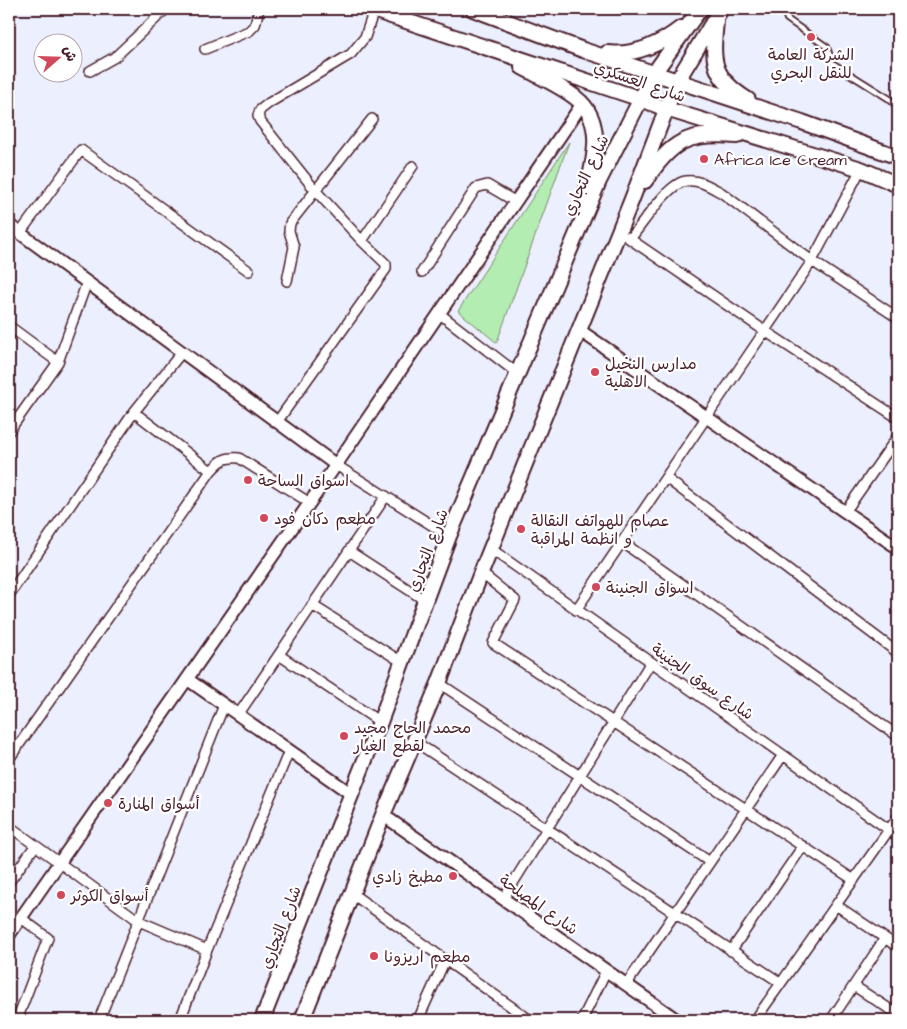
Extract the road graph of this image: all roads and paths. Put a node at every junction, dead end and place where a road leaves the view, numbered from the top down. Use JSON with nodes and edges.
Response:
{"nodes":[{"id":1,"x":166,"y":9,"type":"edge"},
{"id":2,"x":259,"y":9,"type":"edge"},
{"id":3,"x":372,"y":9,"type":"edge"},
{"id":4,"x":473,"y":9,"type":"edge"},
{"id":5,"x":783,"y":9,"type":"edge"},
{"id":6,"x":699,"y":10,"type":"edge"},
{"id":7,"x":719,"y":13,"type":"edge"},
{"id":8,"x":205,"y":49,"type":"dead end"},
{"id":9,"x":490,"y":50,"type":"junction"},
{"id":10,"x":583,"y":50,"type":"junction"},
{"id":11,"x":90,"y":71,"type":"dead end"},
{"id":12,"x":654,"y":73,"type":"junction"},
{"id":13,"x":677,"y":81,"type":"junction"},
{"id":14,"x":641,"y":99,"type":"junction"},
{"id":15,"x":582,"y":104,"type":"junction"},
{"id":16,"x":898,"y":107,"type":"edge"},
{"id":17,"x":666,"y":109,"type":"junction"},
{"id":18,"x":372,"y":120,"type":"dead end"},
{"id":19,"x":802,"y":122,"type":"junction"},
{"id":20,"x":766,"y":139,"type":"junction"},
{"id":21,"x":898,"y":157,"type":"edge"},
{"id":22,"x":413,"y":166,"type":"dead end"},
{"id":23,"x":861,"y":170,"type":"junction"},
{"id":24,"x":898,"y":185,"type":"edge"},
{"id":25,"x":315,"y":190,"type":"junction"},
{"id":26,"x":516,"y":202,"type":"junction"},
{"id":27,"x":630,"y":203,"type":"junction"},
{"id":28,"x":9,"y":225,"type":"edge"},
{"id":29,"x":618,"y":232,"type":"junction"},
{"id":30,"x":20,"y":233,"type":"junction"},
{"id":31,"x":577,"y":234,"type":"junction"},
{"id":32,"x":630,"y":239,"type":"junction"},
{"id":33,"x":362,"y":241,"type":"junction"},
{"id":34,"x":812,"y":261,"type":"junction"},
{"id":35,"x":249,"y":271,"type":"dead end"},
{"id":36,"x":422,"y":272,"type":"dead end"},
{"id":37,"x":287,"y":281,"type":"dead end"},
{"id":38,"x":87,"y":282,"type":"junction"},
{"id":39,"x":440,"y":314,"type":"junction"},
{"id":40,"x":898,"y":318,"type":"edge"},
{"id":41,"x":9,"y":326,"type":"edge"},
{"id":42,"x":579,"y":330,"type":"junction"},
{"id":43,"x":765,"y":331,"type":"junction"},
{"id":44,"x":182,"y":352,"type":"junction"},
{"id":45,"x":58,"y":362,"type":"junction"},
{"id":46,"x":518,"y":374,"type":"junction"},
{"id":47,"x":134,"y":412,"type":"junction"},
{"id":48,"x":707,"y":417,"type":"junction"},
{"id":49,"x":898,"y":418,"type":"edge"},
{"id":50,"x":277,"y":422,"type":"junction"},
{"id":51,"x":9,"y":431,"type":"edge"},
{"id":52,"x":898,"y":436,"type":"edge"},
{"id":53,"x":336,"y":465,"type":"junction"},
{"id":54,"x":211,"y":471,"type":"junction"},
{"id":55,"x":666,"y":478,"type":"junction"},
{"id":56,"x":386,"y":496,"type":"junction"},
{"id":57,"x":310,"y":503,"type":"junction"},
{"id":58,"x":845,"y":512,"type":"junction"},
{"id":59,"x":449,"y":536,"type":"junction"},
{"id":60,"x":622,"y":542,"type":"junction"},
{"id":61,"x":898,"y":548,"type":"edge"},
{"id":62,"x":491,"y":549,"type":"junction"},
{"id":63,"x":348,"y":551,"type":"junction"},
{"id":64,"x":481,"y":573,"type":"junction"},
{"id":65,"x":9,"y":595,"type":"edge"},
{"id":66,"x":426,"y":601,"type":"junction"},
{"id":67,"x":312,"y":604,"type":"junction"},
{"id":68,"x":576,"y":610,"type":"junction"},
{"id":69,"x":898,"y":653,"type":"edge"},
{"id":70,"x":278,"y":655,"type":"junction"},
{"id":71,"x":402,"y":662,"type":"junction"},
{"id":72,"x":651,"y":662,"type":"junction"},
{"id":73,"x":187,"y":679,"type":"junction"},
{"id":74,"x":438,"y":683,"type":"junction"},
{"id":75,"x":224,"y":705,"type":"junction"},
{"id":76,"x":238,"y":715,"type":"junction"},
{"id":77,"x":613,"y":721,"type":"junction"},
{"id":78,"x":380,"y":722,"type":"junction"},
{"id":79,"x":898,"y":736,"type":"edge"},
{"id":80,"x":414,"y":741,"type":"junction"},
{"id":81,"x":289,"y":751,"type":"junction"},
{"id":82,"x":783,"y":755,"type":"junction"},
{"id":83,"x":9,"y":758,"type":"edge"},
{"id":84,"x":579,"y":776,"type":"junction"},
{"id":85,"x":350,"y":793,"type":"junction"},
{"id":86,"x":746,"y":809,"type":"junction"},
{"id":87,"x":383,"y":815,"type":"junction"},
{"id":88,"x":898,"y":817,"type":"edge"},
{"id":89,"x":9,"y":826,"type":"edge"},
{"id":90,"x":546,"y":828,"type":"junction"},
{"id":91,"x":889,"y":830,"type":"junction"},
{"id":92,"x":898,"y":836,"type":"edge"},
{"id":93,"x":35,"y":846,"type":"junction"},
{"id":94,"x":803,"y":846,"type":"junction"},
{"id":95,"x":710,"y":862,"type":"junction"},
{"id":96,"x":59,"y":863,"type":"junction"},
{"id":97,"x":854,"y":880,"type":"junction"},
{"id":98,"x":9,"y":882,"type":"edge"},
{"id":99,"x":352,"y":893,"type":"junction"},
{"id":100,"x":502,"y":899,"type":"junction"},
{"id":101,"x":836,"y":905,"type":"junction"},
{"id":102,"x":674,"y":914,"type":"junction"},
{"id":103,"x":21,"y":918,"type":"junction"},
{"id":104,"x":139,"y":921,"type":"junction"},
{"id":105,"x":9,"y":935,"type":"edge"},
{"id":106,"x":885,"y":938,"type":"junction"},
{"id":107,"x":898,"y":947,"type":"edge"},
{"id":108,"x":207,"y":950,"type":"junction"},
{"id":109,"x":731,"y":951,"type":"junction"},
{"id":110,"x":445,"y":960,"type":"junction"},
{"id":111,"x":606,"y":971,"type":"junction"},
{"id":112,"x":626,"y":984,"type":"junction"},
{"id":113,"x":780,"y":984,"type":"junction"},
{"id":114,"x":854,"y":986,"type":"junction"},
{"id":115,"x":891,"y":1010,"type":"dead end"},
{"id":116,"x":17,"y":1020,"type":"edge"},
{"id":117,"x":99,"y":1020,"type":"edge"},
{"id":118,"x":180,"y":1020,"type":"edge"},
{"id":119,"x":262,"y":1020,"type":"edge"},
{"id":120,"x":302,"y":1020,"type":"edge"},
{"id":121,"x":418,"y":1020,"type":"edge"},
{"id":122,"x":530,"y":1020,"type":"edge"},
{"id":123,"x":582,"y":1020,"type":"edge"},
{"id":124,"x":677,"y":1020,"type":"edge"},
{"id":125,"x":754,"y":1020,"type":"edge"},
{"id":126,"x":831,"y":1020,"type":"edge"}],
"edges":[{"from":1,"to":11,"type":"street"},
{"from":2,"to":8,"type":"street"},
{"from":3,"to":9,"type":"main road","name":"شارع العسكري"},
{"from":3,"to":25,"type":"street"},
{"from":4,"to":10,"type":"main road","name":"شارع العسكري"},
{"from":5,"to":16,"type":"lane"},
{"from":6,"to":10,"type":"main road"},
{"from":6,"to":12,"type":"main road","name":"شارع التجاري"},
{"from":7,"to":13,"type":"main road"},
{"from":7,"to":19,"type":"main road"},
{"from":9,"to":14,"type":"main road","name":"شارع العسكري"},
{"from":9,"to":15,"type":"main road"},
{"from":10,"to":12,"type":"main road","name":"شارع العسكري"},
{"from":12,"to":13,"type":"main road","name":"شارع العسكري"},
{"from":12,"to":14,"type":"main road","name":"شارع التجاري"},
{"from":13,"to":17,"type":"main road"},
{"from":13,"to":19,"type":"main road","name":"شارع العسكري"},
{"from":14,"to":17,"type":"main road","name":"شارع العسكري"},
{"from":14,"to":31,"type":"main road","name":"شارع التجاري"},
{"from":15,"to":26,"type":"street"},
{"from":15,"to":31,"type":"main road"},
{"from":17,"to":20,"type":"main road","name":"شارع العسكري"},
{"from":17,"to":27,"type":"main road"},
{"from":18,"to":25,"type":"street"},
{"from":19,"to":21,"type":"main road","name":"شارع العسكري"},
{"from":20,"to":23,"type":"main road","name":"شارع العسكري"},
{"from":20,"to":27,"type":"main road"},
{"from":22,"to":33,"type":"street"},
{"from":23,"to":24,"type":"main road","name":"شارع العسكري"},
{"from":23,"to":34,"type":"street"},
{"from":25,"to":33,"type":"street"},
{"from":25,"to":37,"type":"street"},
{"from":26,"to":36,"type":"street"},
{"from":26,"to":39,"type":"street"},
{"from":27,"to":29,"type":"main road"},
{"from":28,"to":30,"type":"street"},
{"from":29,"to":32,"type":"street"},
{"from":29,"to":42,"type":"main road"},
{"from":30,"to":35,"type":"street"},
{"from":30,"to":38,"type":"street"},
{"from":31,"to":46,"type":"main road","name":"شارع التجاري"},
{"from":32,"to":34,"type":"street"},
{"from":32,"to":43,"type":"street"},
{"from":33,"to":50,"type":"street"},
{"from":34,"to":40,"type":"street"},
{"from":34,"to":43,"type":"street"},
{"from":38,"to":44,"type":"street"},
{"from":38,"to":45,"type":"street"},
{"from":39,"to":46,"type":"street"},
{"from":39,"to":53,"type":"street"},
{"from":41,"to":45,"type":"street"},
{"from":42,"to":48,"type":"street"},
{"from":42,"to":62,"type":"main road"},
{"from":43,"to":48,"type":"street"},
{"from":43,"to":49,"type":"street"},
{"from":44,"to":47,"type":"street"},
{"from":44,"to":50,"type":"street"},
{"from":45,"to":51,"type":"street"},
{"from":46,"to":59,"type":"main road","name":"شارع التجاري"},
{"from":47,"to":54,"type":"street"},
{"from":47,"to":65,"type":"street"},
{"from":48,"to":55,"type":"street"},
{"from":48,"to":58,"type":"street"},
{"from":50,"to":53,"type":"street"},
{"from":52,"to":58,"type":"street"},
{"from":53,"to":56,"type":"street"},
{"from":53,"to":57,"type":"street"},
{"from":54,"to":57,"type":"street"},
{"from":54,"to":83,"type":"street"},
{"from":55,"to":60,"type":"street"},
{"from":55,"to":69,"type":"street"},
{"from":56,"to":59,"type":"street"},
{"from":56,"to":63,"type":"street"},
{"from":57,"to":73,"type":"street"},
{"from":58,"to":61,"type":"street"},
{"from":59,"to":66,"type":"main road","name":"شارع التجاري"},
{"from":60,"to":68,"type":"street"},
{"from":60,"to":79,"type":"street"},
{"from":62,"to":64,"type":"main road"},
{"from":62,"to":68,"type":"street","name":"شارع سوق الجنينة"},
{"from":63,"to":66,"type":"street"},
{"from":63,"to":67,"type":"street"},
{"from":64,"to":74,"type":"main road"},
{"from":64,"to":77,"type":"street"},
{"from":66,"to":71,"type":"main road","name":"شارع التجاري"},
{"from":67,"to":70,"type":"street"},
{"from":67,"to":71,"type":"street"},
{"from":68,"to":72,"type":"street","name":"شارع سوق الجنينة"},
{"from":70,"to":76,"type":"street"},
{"from":70,"to":78,"type":"street"},
{"from":71,"to":78,"type":"main road","name":"شارع التجاري"},
{"from":72,"to":77,"type":"street"},
{"from":72,"to":82,"type":"street","name":"شارع سوق الجنينة"},
{"from":73,"to":75,"type":"street"},
{"from":73,"to":96,"type":"street"},
{"from":74,"to":80,"type":"main road"},
{"from":74,"to":84,"type":"street"},
{"from":75,"to":76,"type":"street"},
{"from":75,"to":104,"type":"street"},
{"from":76,"to":81,"type":"street"},
{"from":77,"to":84,"type":"street"},
{"from":77,"to":86,"type":"street"},
{"from":78,"to":85,"type":"main road","name":"شارع التجاري"},
{"from":80,"to":87,"type":"main road"},
{"from":80,"to":90,"type":"street"},
{"from":81,"to":85,"type":"street"},
{"from":81,"to":108,"type":"street"},
{"from":82,"to":86,"type":"street"},
{"from":82,"to":91,"type":"street","name":"شارع سوق الجنينة"},
{"from":84,"to":90,"type":"street"},
{"from":84,"to":95,"type":"street"},
{"from":85,"to":119,"type":"main road","name":"شارع التجاري"},
{"from":86,"to":94,"type":"street"},
{"from":86,"to":95,"type":"street"},
{"from":87,"to":99,"type":"main road"},
{"from":87,"to":100,"type":"street","name":"شارع المصلحة"},
{"from":88,"to":91,"type":"street"},
{"from":89,"to":93,"type":"street"},
{"from":90,"to":100,"type":"street"},
{"from":90,"to":102,"type":"street"},
{"from":91,"to":92,"type":"street","name":"شارع سوق الجنينة"},
{"from":91,"to":97,"type":"street"},
{"from":93,"to":96,"type":"street"},
{"from":93,"to":98,"type":"street"},
{"from":94,"to":97,"type":"street"},
{"from":94,"to":109,"type":"street"},
{"from":95,"to":102,"type":"street"},
{"from":96,"to":103,"type":"street"},
{"from":96,"to":104,"type":"street"},
{"from":97,"to":101,"type":"street"},
{"from":99,"to":110,"type":"street"},
{"from":99,"to":120,"type":"main road"},
{"from":100,"to":111,"type":"street","name":"شارع المصلحة"},
{"from":101,"to":106,"type":"street"},
{"from":101,"to":113,"type":"street"},
{"from":102,"to":109,"type":"street"},
{"from":102,"to":112,"type":"street"},
{"from":103,"to":105,"type":"street"},
{"from":103,"to":116,"type":"street"},
{"from":104,"to":108,"type":"street"},
{"from":104,"to":117,"type":"street"},
{"from":106,"to":107,"type":"street"},
{"from":106,"to":114,"type":"street"},
{"from":108,"to":118,"type":"street"},
{"from":109,"to":113,"type":"street"},
{"from":110,"to":121,"type":"street"},
{"from":110,"to":122,"type":"street"},
{"from":111,"to":112,"type":"street","name":"شارع المصلحة"},
{"from":111,"to":123,"type":"street"},
{"from":112,"to":124,"type":"street","name":"شارع المصلحة"},
{"from":113,"to":125,"type":"street"},
{"from":114,"to":115,"type":"street"},
{"from":114,"to":126,"type":"street"}]}
